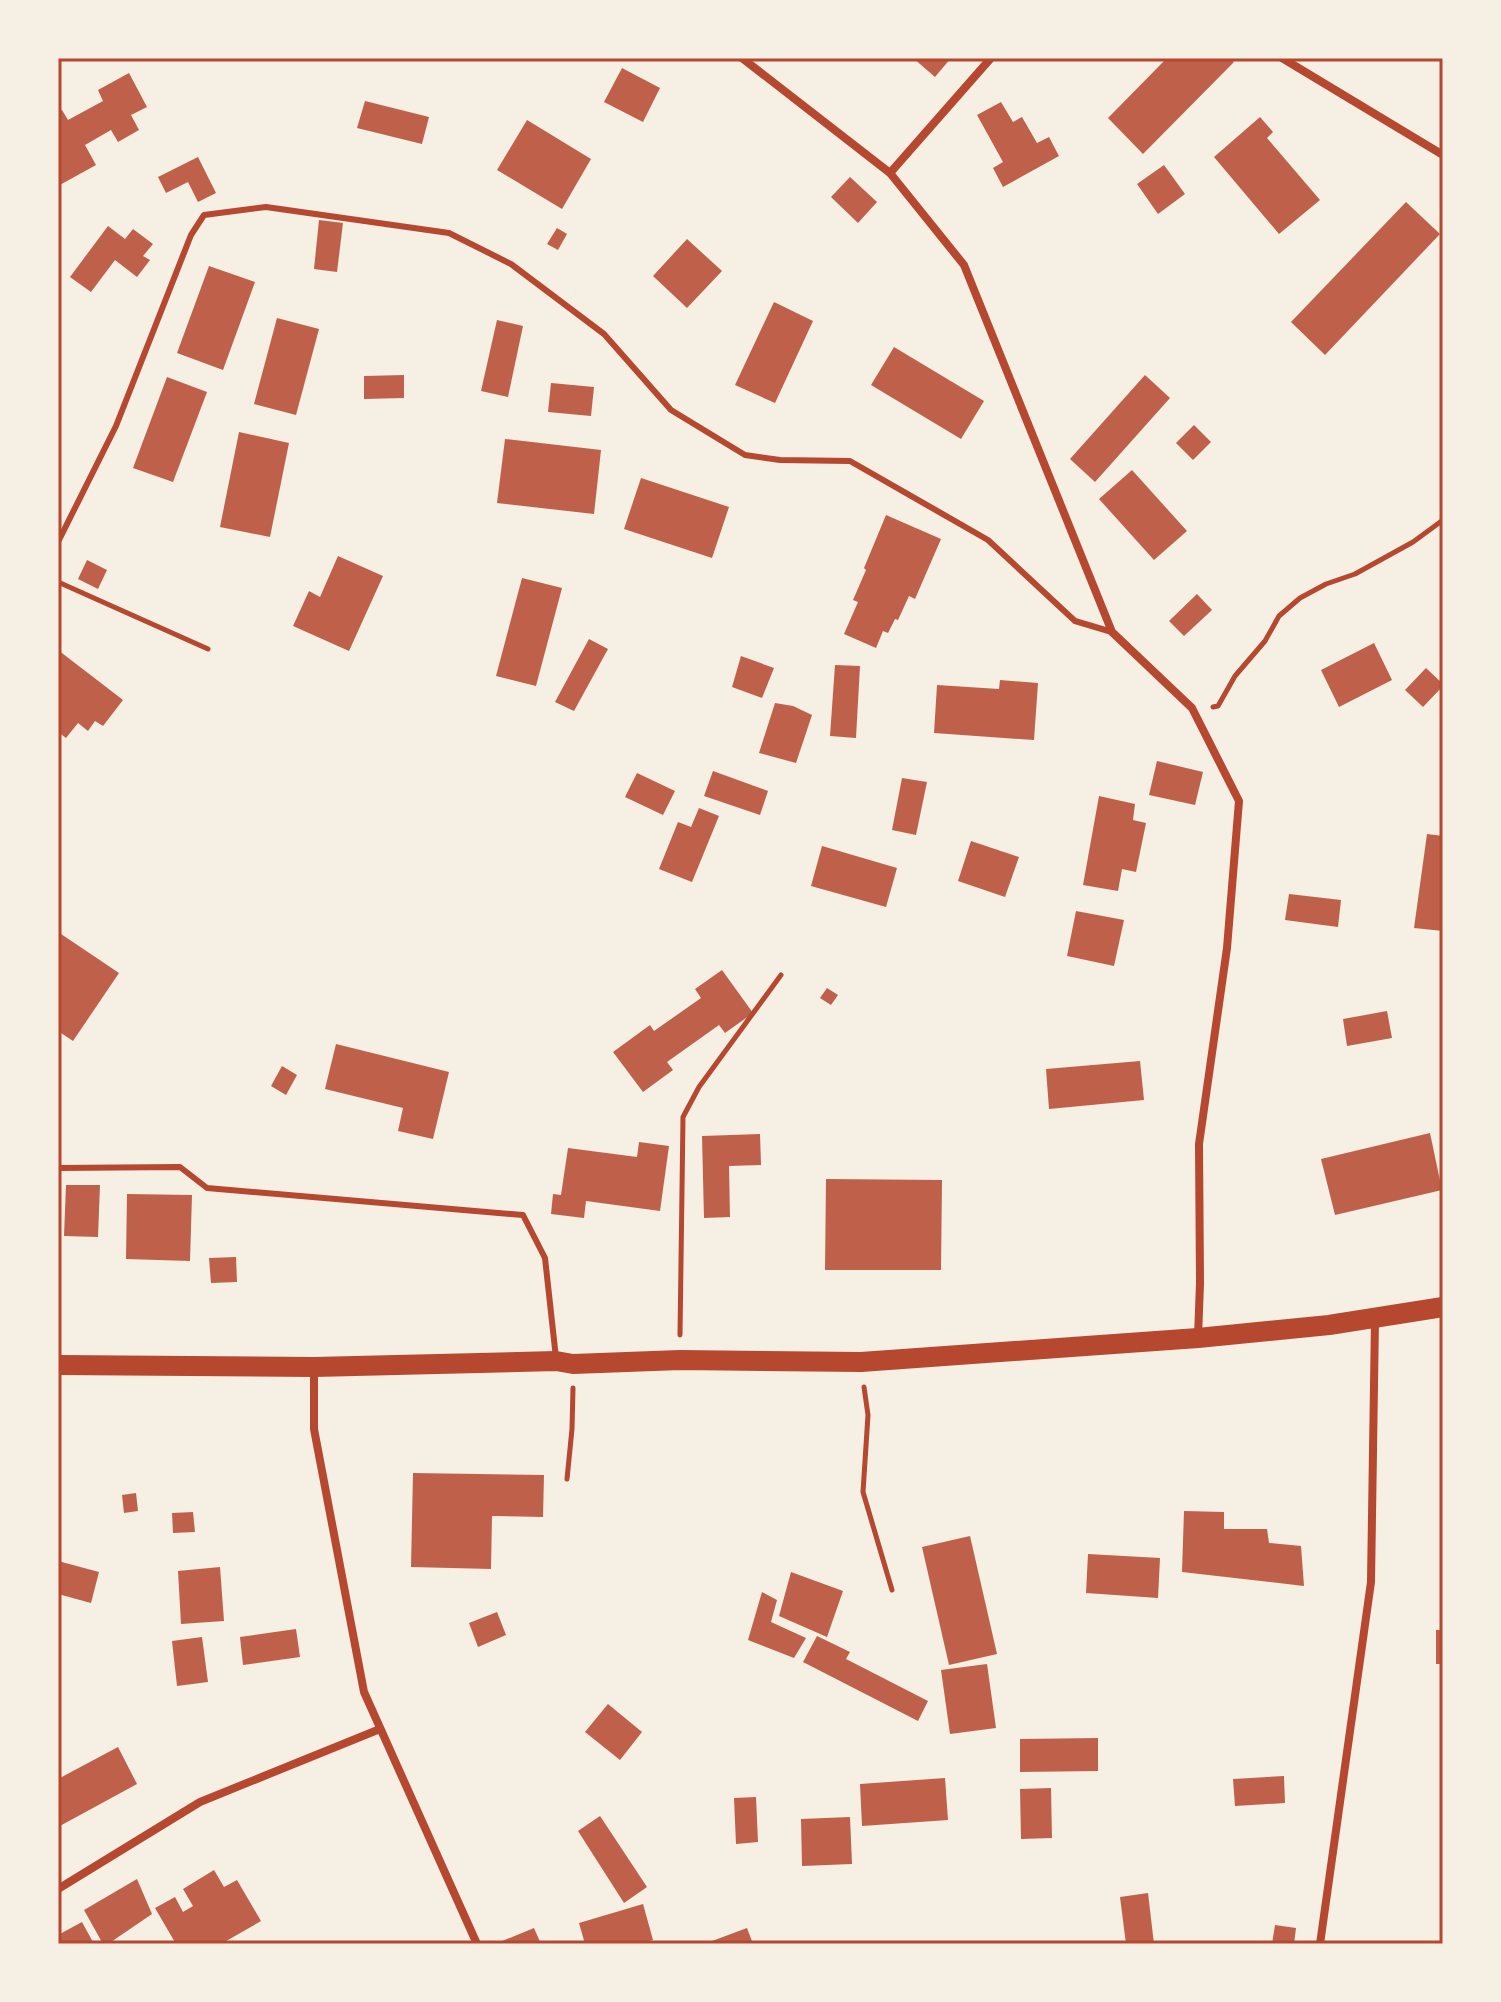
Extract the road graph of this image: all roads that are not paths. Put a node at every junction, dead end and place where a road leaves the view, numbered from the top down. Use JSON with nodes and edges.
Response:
{"nodes":[{"id":1,"x":742,"y":58,"type":"edge"},
{"id":2,"x":991,"y":58,"type":"edge"},
{"id":3,"x":1282,"y":58,"type":"edge"},
{"id":4,"x":1443,"y":155,"type":"edge"},
{"id":5,"x":890,"y":173,"type":"junction"},
{"id":6,"x":58,"y":542,"type":"edge"},
{"id":7,"x":1112,"y":632,"type":"junction"},
{"id":8,"x":58,"y":1168,"type":"edge"},
{"id":9,"x":1443,"y":1307,"type":"edge"},
{"id":10,"x":1375,"y":1319,"type":"junction"},
{"id":11,"x":1198,"y":1338,"type":"junction"},
{"id":12,"x":565,"y":1363,"type":"junction"},
{"id":13,"x":58,"y":1365,"type":"edge"},
{"id":14,"x":314,"y":1367,"type":"junction"},
{"id":15,"x":380,"y":1729,"type":"junction"},
{"id":16,"x":58,"y":1889,"type":"edge"},
{"id":17,"x":477,"y":1944,"type":"edge"},
{"id":18,"x":1320,"y":1944,"type":"edge"}],
"edges":[{"from":1,"to":5,"type":"street"},
{"from":2,"to":5,"type":"street"},
{"from":3,"to":4,"type":"street"},
{"from":5,"to":7,"type":"street"},
{"from":6,"to":7,"type":"lane"},
{"from":7,"to":11,"type":"street"},
{"from":8,"to":12,"type":"lane"},
{"from":9,"to":10,"type":"main road"},
{"from":10,"to":11,"type":"main road"},
{"from":10,"to":18,"type":"street"},
{"from":11,"to":12,"type":"main road"},
{"from":12,"to":14,"type":"main road"},
{"from":13,"to":14,"type":"main road"},
{"from":14,"to":15,"type":"street"},
{"from":15,"to":16,"type":"street"},
{"from":15,"to":17,"type":"street"}]}
